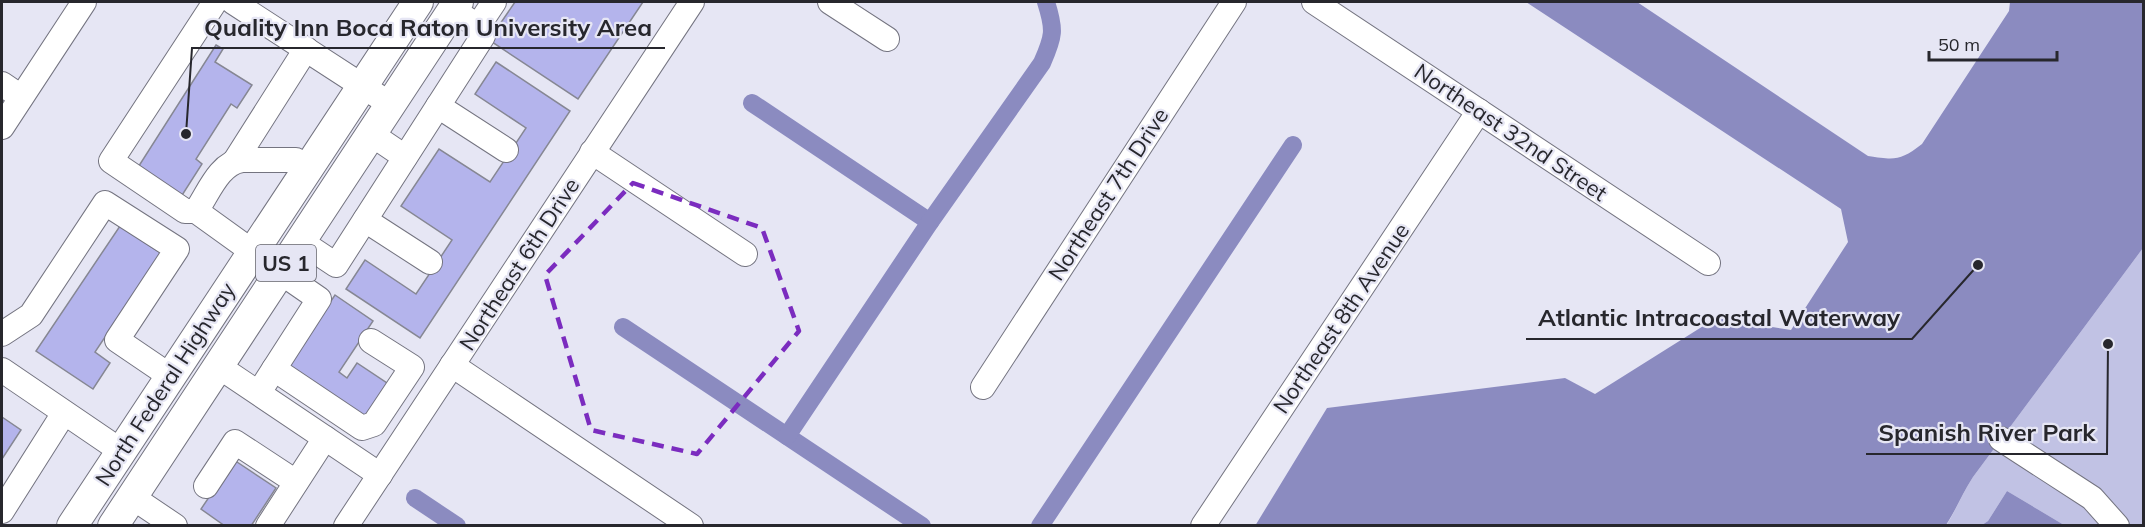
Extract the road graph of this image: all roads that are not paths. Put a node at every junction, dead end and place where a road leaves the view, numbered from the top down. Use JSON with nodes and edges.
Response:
{"nodes":[{"id":1,"x":84,"y":2,"type":"edge"},
{"id":2,"x":215,"y":2,"type":"edge"},
{"id":3,"x":233,"y":2,"type":"edge"},
{"id":4,"x":418,"y":2,"type":"edge"},
{"id":5,"x":494,"y":2,"type":"edge"},
{"id":6,"x":692,"y":2,"type":"edge"},
{"id":7,"x":830,"y":2,"type":"edge"},
{"id":8,"x":1234,"y":2,"type":"edge"},
{"id":9,"x":1314,"y":2,"type":"edge"},
{"id":10,"x":456,"y":6,"type":"edge"},
{"id":11,"x":478,"y":26,"type":"junction"},
{"id":12,"x":886,"y":39,"type":"dead end"},
{"id":13,"x":306,"y":50,"type":"junction"},
{"id":14,"x":362,"y":86,"type":"junction"},
{"id":15,"x":11,"y":91,"type":"edge"},
{"id":16,"x":390,"y":104,"type":"junction"},
{"id":17,"x":438,"y":106,"type":"junction"},
{"id":18,"x":1479,"y":111,"type":"junction"},
{"id":19,"x":2,"y":127,"type":"edge"},
{"id":20,"x":371,"y":135,"type":"junction"},
{"id":21,"x":506,"y":150,"type":"dead end"},
{"id":22,"x":592,"y":153,"type":"junction"},
{"id":23,"x":405,"y":157,"type":"junction"},
{"id":24,"x":235,"y":161,"type":"junction"},
{"id":25,"x":308,"y":168,"type":"junction"},
{"id":26,"x":196,"y":211,"type":"junction"},
{"id":27,"x":364,"y":220,"type":"junction"},
{"id":28,"x":300,"y":241,"type":"junction"},
{"id":29,"x":253,"y":252,"type":"junction"},
{"id":30,"x":745,"y":254,"type":"dead end"},
{"id":31,"x":430,"y":262,"type":"dead end"},
{"id":32,"x":1708,"y":263,"type":"dead end"},
{"id":33,"x":280,"y":272,"type":"junction"},
{"id":34,"x":2,"y":334,"type":"edge"},
{"id":35,"x":371,"y":341,"type":"dead end"},
{"id":36,"x":452,"y":365,"type":"junction"},
{"id":37,"x":218,"y":366,"type":"junction"},
{"id":38,"x":274,"y":369,"type":"junction"},
{"id":39,"x":2,"y":370,"type":"edge"},
{"id":40,"x":170,"y":376,"type":"junction"},
{"id":41,"x":983,"y":387,"type":"dead end"},
{"id":42,"x":259,"y":394,"type":"junction"},
{"id":43,"x":64,"y":413,"type":"junction"},
{"id":44,"x":356,"y":424,"type":"junction"},
{"id":45,"x":2001,"y":439,"type":"dead end"},
{"id":46,"x":333,"y":443,"type":"junction"},
{"id":47,"x":121,"y":451,"type":"junction"},
{"id":48,"x":380,"y":475,"type":"junction"},
{"id":49,"x":296,"y":482,"type":"junction"},
{"id":50,"x":206,"y":486,"type":"dead end"},
{"id":51,"x":132,"y":497,"type":"junction"},
{"id":52,"x":2,"y":511,"type":"edge"},
{"id":53,"x":163,"y":522,"type":"edge"},
{"id":54,"x":72,"y":525,"type":"edge"},
{"id":55,"x":113,"y":525,"type":"edge"},
{"id":56,"x":268,"y":525,"type":"edge"},
{"id":57,"x":346,"y":525,"type":"edge"},
{"id":58,"x":692,"y":525,"type":"edge"},
{"id":59,"x":1203,"y":525,"type":"edge"},
{"id":60,"x":2117,"y":525,"type":"edge"}],
"edges":[{"from":1,"to":15,"type":"street"},
{"from":2,"to":26,"type":"street"},
{"from":3,"to":13,"type":"street"},
{"from":4,"to":14,"type":"main road","name":"North Federal Highway","number":"US 1"},
{"from":5,"to":11,"type":"street"},
{"from":6,"to":22,"type":"street","name":"Northeast 6th Drive"},
{"from":7,"to":12,"type":"street"},
{"from":8,"to":41,"type":"street","name":"Northeast 7th Drive"},
{"from":9,"to":18,"type":"street","name":"Northeast 32nd Street"},
{"from":10,"to":11,"type":"street"},
{"from":10,"to":16,"type":"main road","name":"North Federal Highway","number":"US 1"},
{"from":11,"to":17,"type":"street"},
{"from":13,"to":14,"type":"street"},
{"from":13,"to":24,"type":"street"},
{"from":14,"to":16,"type":"street"},
{"from":14,"to":25,"type":"main road","name":"North Federal Highway","number":"US 1"},
{"from":15,"to":19,"type":"street"},
{"from":16,"to":20,"type":"main road","name":"North Federal Highway","number":"US 1"},
{"from":17,"to":21,"type":"street"},
{"from":17,"to":23,"type":"street"},
{"from":18,"to":32,"type":"street","name":"Northeast 32nd Street"},
{"from":18,"to":59,"type":"street","name":"Northeast 8th Avenue"},
{"from":20,"to":23,"type":"street"},
{"from":20,"to":28,"type":"main road","name":"North Federal Highway","number":"US 1"},
{"from":22,"to":30,"type":"street"},
{"from":22,"to":36,"type":"street","name":"Northeast 6th Drive"},
{"from":23,"to":27,"type":"street"},
{"from":24,"to":25,"type":"street"},
{"from":24,"to":26,"type":"street"},
{"from":25,"to":29,"type":"main road","name":"North Federal Highway","number":"US 1"},
{"from":26,"to":29,"type":"street"},
{"from":27,"to":28,"type":"street"},
{"from":27,"to":31,"type":"street"},
{"from":28,"to":33,"type":"main road","name":"North Federal Highway","number":"US 1"},
{"from":29,"to":40,"type":"main road","name":"North Federal Highway","number":"US 1"},
{"from":33,"to":37,"type":"main road","name":"North Federal Highway","number":"US 1"},
{"from":33,"to":38,"type":"street"},
{"from":34,"to":40,"type":"street"},
{"from":35,"to":44,"type":"street"},
{"from":36,"to":48,"type":"street","name":"Northeast 6th Drive"},
{"from":36,"to":58,"type":"street"},
{"from":37,"to":42,"type":"street"},
{"from":37,"to":51,"type":"main road","name":"North Federal Highway","number":"US 1"},
{"from":38,"to":42,"type":"street"},
{"from":38,"to":44,"type":"street"},
{"from":39,"to":43,"type":"street"},
{"from":40,"to":47,"type":"main road","name":"North Federal Highway","number":"US 1"},
{"from":42,"to":46,"type":"street"},
{"from":43,"to":47,"type":"street"},
{"from":43,"to":52,"type":"street"},
{"from":44,"to":46,"type":"street"},
{"from":45,"to":60,"type":"street"},
{"from":46,"to":48,"type":"street"},
{"from":46,"to":49,"type":"street"},
{"from":47,"to":54,"type":"main road","name":"North Federal Highway","number":"US 1"},
{"from":48,"to":57,"type":"street","name":"Northeast 6th Drive"},
{"from":49,"to":50,"type":"street"},
{"from":49,"to":56,"type":"street"},
{"from":51,"to":53,"type":"street"},
{"from":51,"to":55,"type":"main road","name":"North Federal Highway","number":"US 1"}]}
